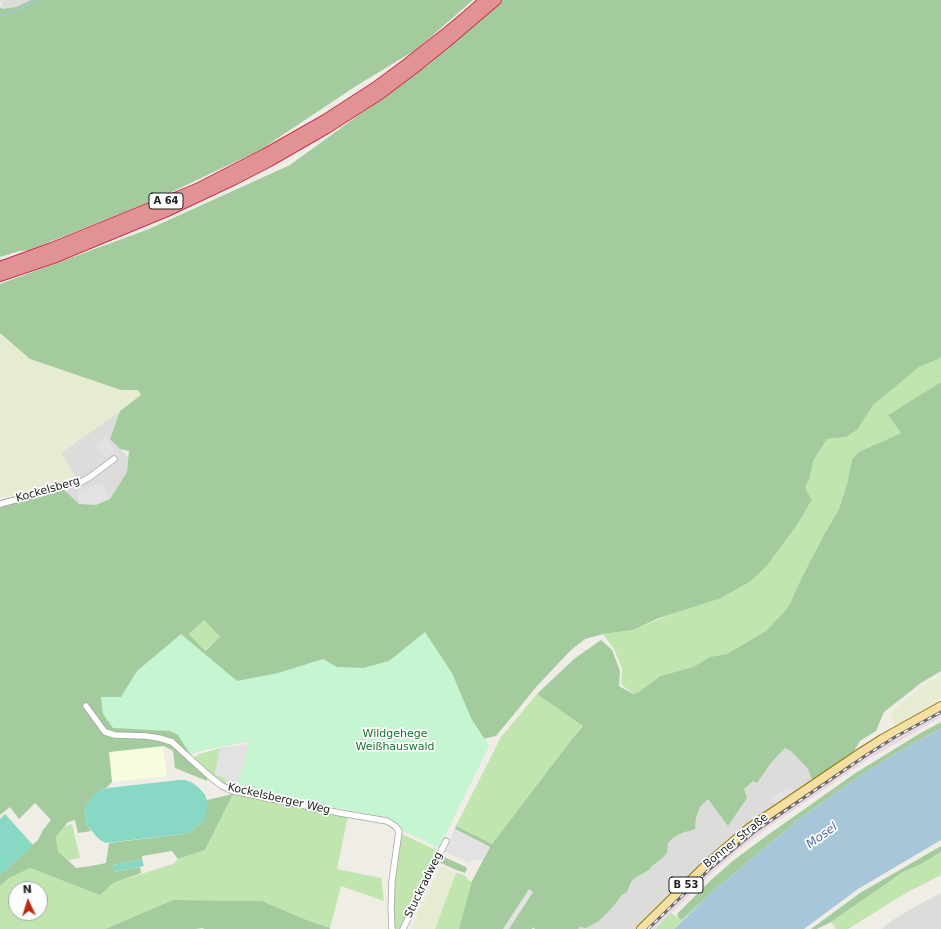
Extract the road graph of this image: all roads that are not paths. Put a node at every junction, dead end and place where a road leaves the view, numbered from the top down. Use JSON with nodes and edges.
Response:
{"nodes":[{"id":1,"x":485,"y":0,"type":"edge"},
{"id":2,"x":496,"y":0,"type":"edge"},
{"id":3,"x":0,"y":267,"type":"edge"},
{"id":4,"x":0,"y":276,"type":"edge"},
{"id":5,"x":114,"y":459,"type":"dead end"},
{"id":6,"x":0,"y":504,"type":"edge"},
{"id":7,"x":86,"y":706,"type":"dead end"},
{"id":8,"x":941,"y":706,"type":"edge"},
{"id":9,"x":446,"y":841,"type":"dead end"},
{"id":10,"x":392,"y":929,"type":"edge"},
{"id":11,"x":403,"y":929,"type":"edge"},
{"id":12,"x":641,"y":929,"type":"edge"}],
"edges":[{"from":1,"to":3,"type":"highway","number":"A 64"},
{"from":2,"to":4,"type":"highway","number":"A 64"},
{"from":5,"to":6,"type":"street","name":"Kockelsberg"},
{"from":7,"to":10,"type":"street","name":"Kockelsberger Weg"},
{"from":8,"to":12,"type":"main road","name":"Bonner Straße","number":"B 53"},
{"from":9,"to":11,"type":"street","name":"Stuckradweg"}]}
